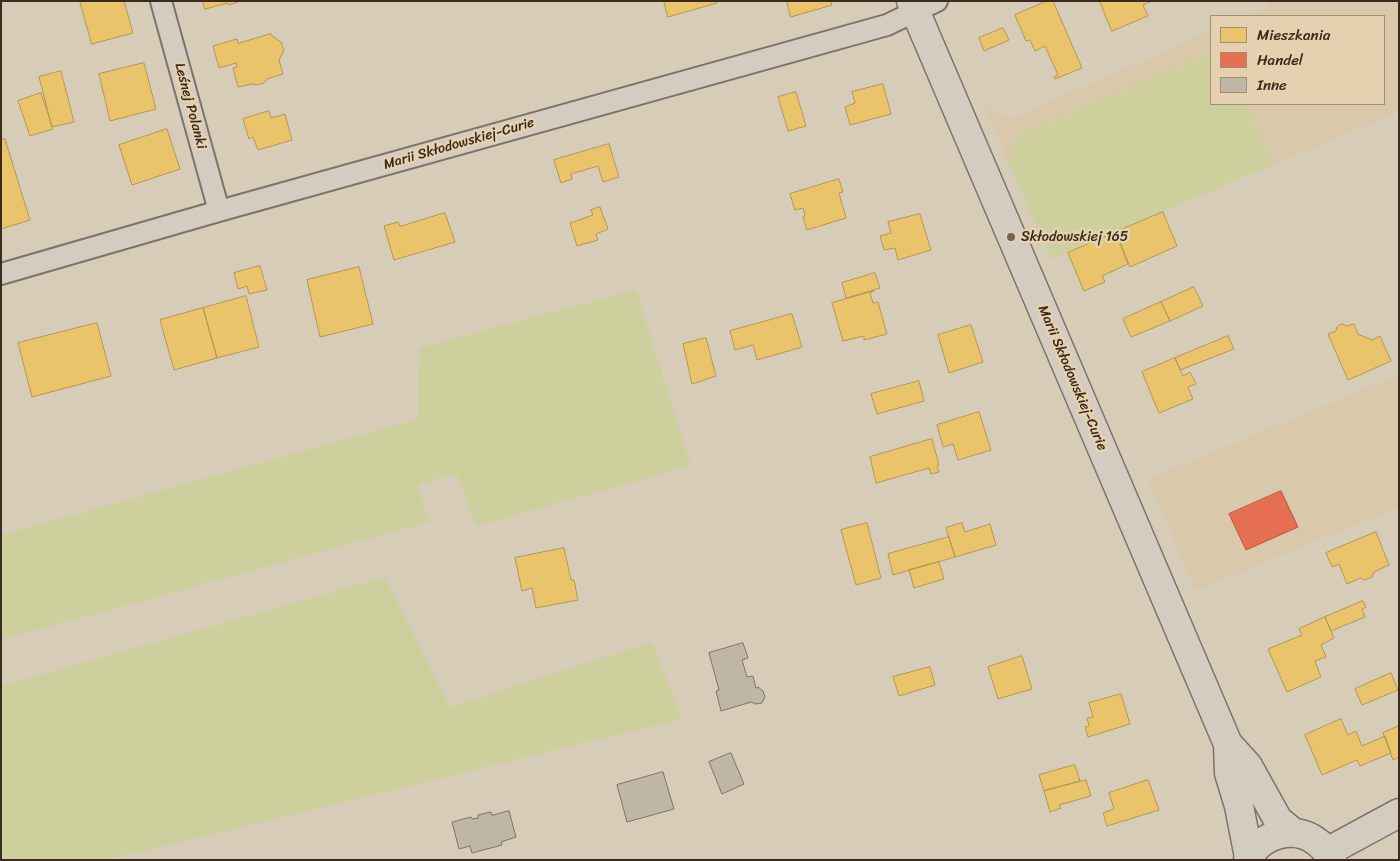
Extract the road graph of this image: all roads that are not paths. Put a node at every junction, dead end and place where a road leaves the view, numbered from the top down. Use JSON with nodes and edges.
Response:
{"nodes":[{"id":1,"x":161,"y":1,"type":"edge"},
{"id":2,"x":921,"y":5,"type":"edge"},
{"id":3,"x":219,"y":211,"type":"junction"},
{"id":4,"x":1,"y":274,"type":"edge"},
{"id":5,"x":1228,"y":744,"type":"junction"},
{"id":6,"x":1399,"y":813,"type":"edge"},
{"id":7,"x":1294,"y":833,"type":"junction"},
{"id":8,"x":1330,"y":856,"type":"edge"},
{"id":9,"x":1249,"y":858,"type":"edge"}],
"edges":[{"from":1,"to":3,"type":"street","name":"Leśnej Polanki"},
{"from":2,"to":3,"type":"street","name":"Marii Skłodowskiej-Curie"},
{"from":2,"to":5,"type":"street","name":"Marii Skłodowskiej-Curie"},
{"from":3,"to":4,"type":"street","name":"Marii Skłodowskiej-Curie"},
{"from":5,"to":7,"type":"street","name":"Marii Skłodowskiej-Curie"},
{"from":5,"to":9,"type":"street","name":"Marii Skłodowskiej-Curie"},
{"from":6,"to":8,"type":"street"},
{"from":7,"to":8,"type":"street"},
{"from":7,"to":9,"type":"street"}]}
